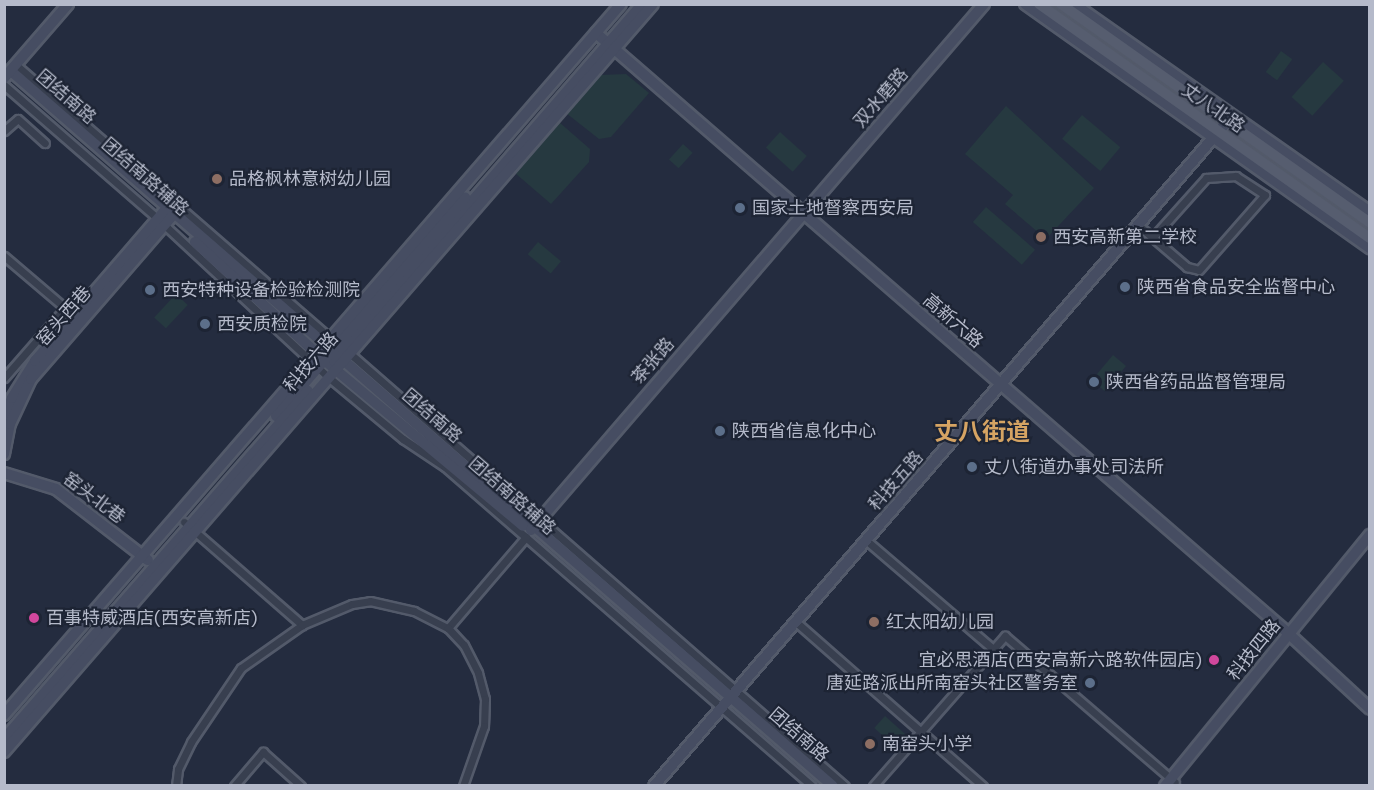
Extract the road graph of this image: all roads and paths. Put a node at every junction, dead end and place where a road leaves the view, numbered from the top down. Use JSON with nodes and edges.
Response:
{"nodes":[{"id":1,"x":68,"y":4,"type":"edge"},
{"id":2,"x":621,"y":4,"type":"edge"},
{"id":3,"x":633,"y":4,"type":"edge"},
{"id":4,"x":642,"y":4,"type":"edge"},
{"id":5,"x":653,"y":4,"type":"edge"},
{"id":6,"x":984,"y":4,"type":"edge"},
{"id":7,"x":1024,"y":4,"type":"edge"},
{"id":8,"x":1040,"y":4,"type":"edge"},
{"id":9,"x":1061,"y":4,"type":"edge"},
{"id":10,"x":1074,"y":4,"type":"edge"},
{"id":11,"x":605,"y":41,"type":"junction"},
{"id":12,"x":8,"y":75,"type":"edge"},
{"id":13,"x":1229,"y":119,"type":"junction"},
{"id":14,"x":4,"y":131,"type":"edge"},
{"id":15,"x":1216,"y":135,"type":"junction"},
{"id":16,"x":45,"y":143,"type":"dead end"},
{"id":17,"x":1370,"y":212,"type":"edge"},
{"id":18,"x":804,"y":213,"type":"junction"},
{"id":19,"x":166,"y":216,"type":"junction"},
{"id":20,"x":1370,"y":223,"type":"edge"},
{"id":21,"x":1137,"y":225,"type":"junction"},
{"id":22,"x":1153,"y":237,"type":"junction"},
{"id":23,"x":1370,"y":238,"type":"edge"},
{"id":24,"x":1370,"y":248,"type":"edge"},
{"id":25,"x":4,"y":256,"type":"edge"},
{"id":26,"x":331,"y":358,"type":"junction"},
{"id":27,"x":4,"y":378,"type":"edge"},
{"id":28,"x":1001,"y":384,"type":"junction"},
{"id":29,"x":4,"y":419,"type":"edge"},
{"id":30,"x":4,"y":454,"type":"edge"},
{"id":31,"x":4,"y":473,"type":"edge"},
{"id":32,"x":189,"y":527,"type":"junction"},
{"id":33,"x":532,"y":529,"type":"junction"},
{"id":34,"x":1370,"y":535,"type":"edge"},
{"id":35,"x":867,"y":541,"type":"junction"},
{"id":36,"x":1370,"y":546,"type":"edge"},
{"id":37,"x":150,"y":561,"type":"junction"},
{"id":38,"x":796,"y":622,"type":"junction"},
{"id":39,"x":302,"y":625,"type":"junction"},
{"id":40,"x":448,"y":628,"type":"junction"},
{"id":41,"x":1292,"y":637,"type":"junction"},
{"id":42,"x":993,"y":649,"type":"junction"},
{"id":43,"x":729,"y":699,"type":"junction"},
{"id":44,"x":1370,"y":700,"type":"edge"},
{"id":45,"x":1370,"y":709,"type":"edge"},
{"id":46,"x":4,"y":715,"type":"edge"},
{"id":47,"x":4,"y":728,"type":"edge"},
{"id":48,"x":921,"y":731,"type":"junction"},
{"id":49,"x":4,"y":739,"type":"edge"},
{"id":50,"x":4,"y":752,"type":"edge"},
{"id":51,"x":1171,"y":783,"type":"edge"},
{"id":52,"x":176,"y":786,"type":"edge"},
{"id":53,"x":234,"y":786,"type":"edge"},
{"id":54,"x":301,"y":786,"type":"edge"},
{"id":55,"x":463,"y":786,"type":"edge"},
{"id":56,"x":654,"y":786,"type":"edge"},
{"id":57,"x":812,"y":786,"type":"edge"},
{"id":58,"x":823,"y":786,"type":"edge"},
{"id":59,"x":833,"y":786,"type":"edge"},
{"id":60,"x":845,"y":786,"type":"edge"},
{"id":61,"x":873,"y":786,"type":"edge"},
{"id":62,"x":983,"y":786,"type":"edge"}],
"edges":[{"from":1,"to":12,"type":"main road"},
{"from":2,"to":11,"type":"main road"},
{"from":3,"to":11,"type":"main road","name":"科技六路"},
{"from":4,"to":11,"type":"main road","name":"科技六路"},
{"from":5,"to":11,"type":"main road"},
{"from":6,"to":18,"type":"main road","name":"双水磨路"},
{"from":7,"to":15,"type":"main road"},
{"from":8,"to":15,"type":"main road","name":"丈八北路"},
{"from":9,"to":13,"type":"main road","name":"丈八北路"},
{"from":10,"to":13,"type":"main road"},
{"from":11,"to":18,"type":"main road","name":"高新六路"},
{"from":11,"to":26,"type":"main road","name":"科技六路"},
{"from":12,"to":19,"type":"main road","name":"团结南路"},
{"from":12,"to":26,"type":"street","name":"团结南路辅路"},
{"from":13,"to":15,"type":"main road","name":"科技五路"},
{"from":13,"to":17,"type":"main road"},
{"from":13,"to":20,"type":"main road","name":"丈八北路"},
{"from":14,"to":16,"type":"street"},
{"from":15,"to":21,"type":"main road","name":"科技五路"},
{"from":15,"to":23,"type":"main road","name":"丈八北路"},
{"from":15,"to":24,"type":"main road"},
{"from":18,"to":28,"type":"main road","name":"高新六路"},
{"from":18,"to":33,"type":"main road","name":"茶张路"},
{"from":19,"to":26,"type":"main road","name":"团结南路"},
{"from":19,"to":29,"type":"main road","name":"窑头西巷"},
{"from":19,"to":30,"type":"main road","name":"窑头西巷"},
{"from":21,"to":22,"type":"street"},
{"from":21,"to":28,"type":"main road","name":"科技五路"},
{"from":22,"to":22,"type":"street"},
{"from":25,"to":27,"type":"street"},
{"from":26,"to":32,"type":"main road","name":"科技六路"},
{"from":26,"to":33,"type":"main road","name":"团结南路"},
{"from":26,"to":33,"type":"street","name":"团结南路辅路"},
{"from":26,"to":37,"type":"main road"},
{"from":28,"to":35,"type":"main road","name":"科技五路"},
{"from":28,"to":41,"type":"main road","name":"高新六路"},
{"from":31,"to":37,"type":"main road","name":"窑头北巷"},
{"from":32,"to":37,"type":"main road","name":"科技六路"},
{"from":32,"to":39,"type":"street"},
{"from":32,"to":50,"type":"main road"},
{"from":33,"to":40,"type":"street"},
{"from":33,"to":43,"type":"main road","name":"团结南路"},
{"from":33,"to":43,"type":"street","name":"团结南路辅路"},
{"from":34,"to":41,"type":"main road","name":"科技四路"},
{"from":35,"to":38,"type":"main road","name":"科技五路"},
{"from":35,"to":42,"type":"street"},
{"from":36,"to":41,"type":"main road","name":"科技四路"},
{"from":37,"to":46,"type":"main road"},
{"from":37,"to":47,"type":"main road","name":"科技六路"},
{"from":37,"to":49,"type":"main road","name":"科技六路"},
{"from":38,"to":43,"type":"main road","name":"科技五路"},
{"from":38,"to":48,"type":"street"},
{"from":39,"to":40,"type":"street"},
{"from":39,"to":52,"type":"street"},
{"from":40,"to":55,"type":"street"},
{"from":41,"to":44,"type":"main road","name":"高新六路"},
{"from":41,"to":45,"type":"main road","name":"高新六路"},
{"from":41,"to":51,"type":"main road","name":"科技四路"},
{"from":42,"to":48,"type":"street"},
{"from":42,"to":51,"type":"street"},
{"from":43,"to":56,"type":"main road","name":"科技五路"},
{"from":43,"to":57,"type":"street","name":"团结南路辅路"},
{"from":43,"to":58,"type":"main road","name":"团结南路"},
{"from":43,"to":59,"type":"main road","name":"团结南路"},
{"from":43,"to":60,"type":"street","name":"团结南路辅路"},
{"from":48,"to":61,"type":"street"},
{"from":48,"to":62,"type":"street"},
{"from":53,"to":54,"type":"street"}]}
